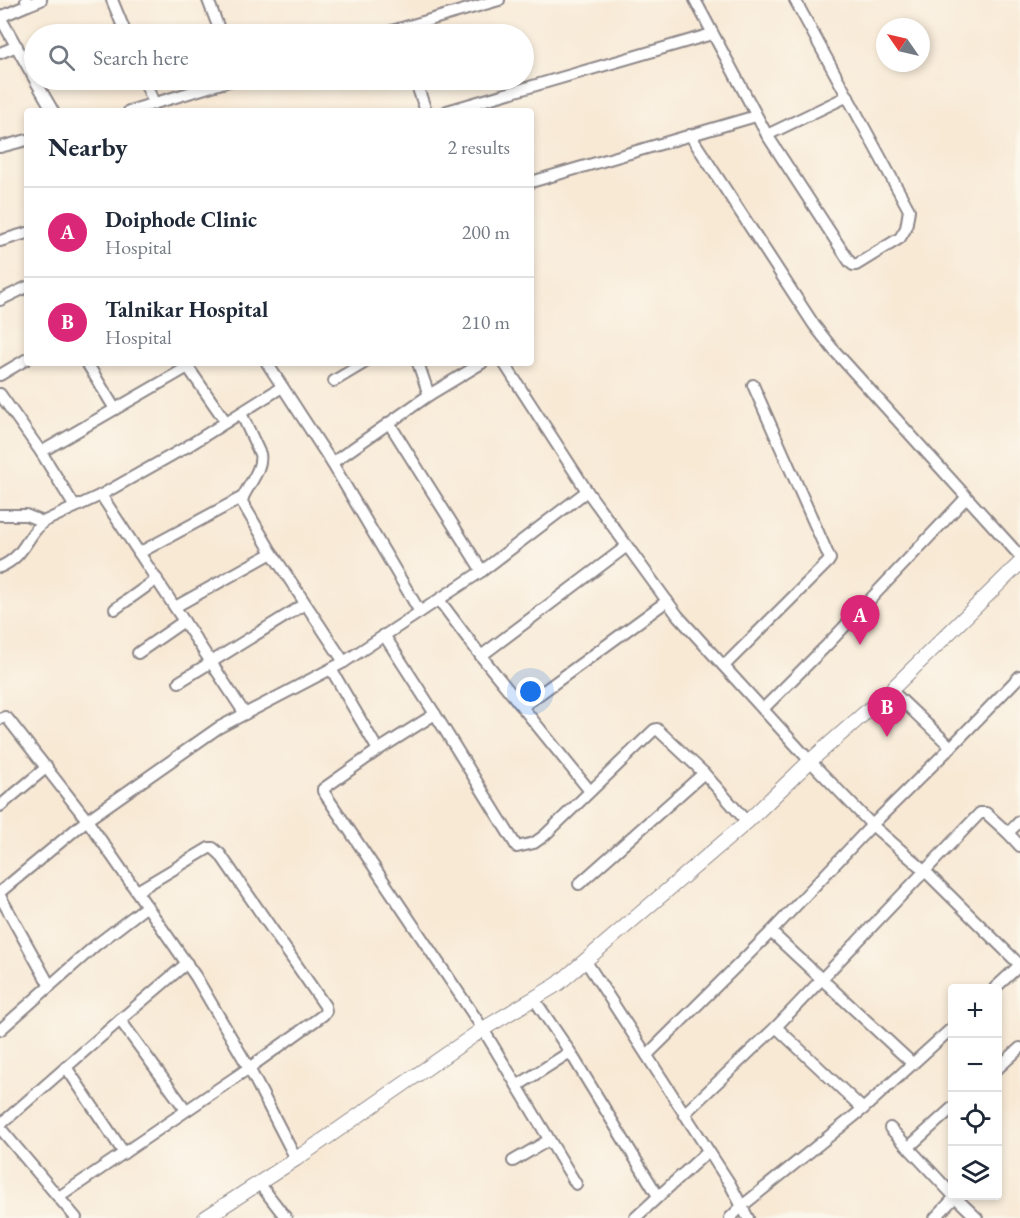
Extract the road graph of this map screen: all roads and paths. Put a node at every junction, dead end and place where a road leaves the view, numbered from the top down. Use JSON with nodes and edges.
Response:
{"nodes":[{"id":1,"x":41,"y":0,"type":"edge"},
{"id":2,"x":111,"y":0,"type":"edge"},
{"id":3,"x":208,"y":0,"type":"edge"},
{"id":4,"x":499,"y":0,"type":"edge"},
{"id":5,"x":695,"y":0,"type":"edge"},
{"id":6,"x":795,"y":0,"type":"edge"},
{"id":7,"x":27,"y":2,"type":"edge"},
{"id":8,"x":480,"y":3,"type":"edge"},
{"id":9,"x":0,"y":16,"type":"edge"},
{"id":10,"x":122,"y":24,"type":"edge"},
{"id":11,"x":217,"y":24,"type":"edge"},
{"id":12,"x":421,"y":24,"type":"edge"},
{"id":13,"x":712,"y":34,"type":"junction"},
{"id":14,"x":17,"y":46,"type":"junction"},
{"id":15,"x":0,"y":53,"type":"edge"},
{"id":16,"x":24,"y":59,"type":"edge"},
{"id":17,"x":534,"y":86,"type":"edge"},
{"id":18,"x":41,"y":90,"type":"edge"},
{"id":19,"x":148,"y":90,"type":"edge"},
{"id":20,"x":198,"y":90,"type":"edge"},
{"id":21,"x":419,"y":90,"type":"edge"},
{"id":22,"x":519,"y":90,"type":"edge"},
{"id":23,"x":848,"y":96,"type":"junction"},
{"id":24,"x":154,"y":103,"type":"junction"},
{"id":25,"x":51,"y":108,"type":"edge"},
{"id":26,"x":138,"y":108,"type":"edge"},
{"id":27,"x":425,"y":108,"type":"edge"},
{"id":28,"x":457,"y":108,"type":"edge"},
{"id":29,"x":756,"y":116,"type":"junction"},
{"id":30,"x":690,"y":135,"type":"junction"},
{"id":31,"x":767,"y":135,"type":"junction"},
{"id":32,"x":24,"y":141,"type":"edge"},
{"id":33,"x":0,"y":147,"type":"edge"},
{"id":34,"x":534,"y":181,"type":"edge"},
{"id":35,"x":24,"y":233,"type":"edge"},
{"id":36,"x":0,"y":241,"type":"edge"},
{"id":37,"x":24,"y":288,"type":"edge"},
{"id":38,"x":0,"y":300,"type":"edge"},
{"id":39,"x":24,"y":361,"type":"edge"},
{"id":40,"x":89,"y":366,"type":"edge"},
{"id":41,"x":184,"y":366,"type":"edge"},
{"id":42,"x":187,"y":366,"type":"edge"},
{"id":43,"x":269,"y":366,"type":"edge"},
{"id":44,"x":359,"y":366,"type":"edge"},
{"id":45,"x":419,"y":366,"type":"edge"},
{"id":46,"x":477,"y":366,"type":"edge"},
{"id":47,"x":506,"y":366,"type":"edge"},
{"id":48,"x":0,"y":375,"type":"edge"},
{"id":49,"x":334,"y":381,"type":"dead end"},
{"id":50,"x":753,"y":385,"type":"dead end"},
{"id":51,"x":282,"y":387,"type":"junction"},
{"id":52,"x":0,"y":394,"type":"edge"},
{"id":53,"x":429,"y":395,"type":"junction"},
{"id":54,"x":115,"y":409,"type":"junction"},
{"id":55,"x":241,"y":413,"type":"junction"},
{"id":56,"x":226,"y":422,"type":"junction"},
{"id":57,"x":389,"y":423,"type":"junction"},
{"id":58,"x":41,"y":452,"type":"junction"},
{"id":59,"x":332,"y":463,"type":"junction"},
{"id":60,"x":587,"y":491,"type":"junction"},
{"id":61,"x":101,"y":495,"type":"junction"},
{"id":62,"x":243,"y":497,"type":"junction"},
{"id":63,"x":966,"y":498,"type":"junction"},
{"id":64,"x":75,"y":507,"type":"junction"},
{"id":65,"x":0,"y":515,"type":"edge"},
{"id":66,"x":43,"y":522,"type":"junction"},
{"id":67,"x":627,"y":546,"type":"junction"},
{"id":68,"x":139,"y":553,"type":"junction"},
{"id":69,"x":272,"y":553,"type":"junction"},
{"id":70,"x":1020,"y":556,"type":"edge"},
{"id":71,"x":1020,"y":563,"type":"edge"},
{"id":72,"x":0,"y":567,"type":"edge"},
{"id":73,"x":482,"y":571,"type":"junction"},
{"id":74,"x":157,"y":579,"type":"junction"},
{"id":75,"x":439,"y":600,"type":"junction"},
{"id":76,"x":667,"y":601,"type":"junction"},
{"id":77,"x":305,"y":604,"type":"junction"},
{"id":78,"x":175,"y":607,"type":"junction"},
{"id":79,"x":115,"y":609,"type":"dead end"},
{"id":80,"x":420,"y":612,"type":"junction"},
{"id":81,"x":184,"y":621,"type":"junction"},
{"id":82,"x":384,"y":635,"type":"junction"},
{"id":83,"x":138,"y":653,"type":"dead end"},
{"id":84,"x":481,"y":656,"type":"junction"},
{"id":85,"x":344,"y":662,"type":"junction"},
{"id":86,"x":211,"y":663,"type":"junction"},
{"id":87,"x":724,"y":666,"type":"junction"},
{"id":88,"x":331,"y":669,"type":"junction"},
{"id":89,"x":1020,"y":676,"type":"edge"},
{"id":90,"x":179,"y":682,"type":"dead end"},
{"id":91,"x":891,"y":690,"type":"junction"},
{"id":92,"x":522,"y":707,"type":"junction"},
{"id":93,"x":763,"y":709,"type":"junction"},
{"id":94,"x":245,"y":714,"type":"junction"},
{"id":95,"x":435,"y":714,"type":"junction"},
{"id":96,"x":0,"y":719,"type":"edge"},
{"id":97,"x":951,"y":747,"type":"junction"},
{"id":98,"x":378,"y":750,"type":"junction"},
{"id":99,"x":810,"y":761,"type":"junction"},
{"id":100,"x":47,"y":767,"type":"junction"},
{"id":101,"x":704,"y":773,"type":"junction"},
{"id":102,"x":590,"y":791,"type":"junction"},
{"id":103,"x":0,"y":806,"type":"edge"},
{"id":104,"x":87,"y":820,"type":"junction"},
{"id":105,"x":1020,"y":821,"type":"edge"},
{"id":106,"x":747,"y":822,"type":"junction"},
{"id":107,"x":872,"y":825,"type":"junction"},
{"id":108,"x":1008,"y":833,"type":"junction"},
{"id":109,"x":1020,"y":846,"type":"edge"},
{"id":110,"x":925,"y":871,"type":"junction"},
{"id":111,"x":579,"y":884,"type":"dead end"},
{"id":112,"x":137,"y":891,"type":"junction"},
{"id":113,"x":0,"y":894,"type":"edge"},
{"id":114,"x":147,"y":906,"type":"junction"},
{"id":115,"x":771,"y":932,"type":"junction"},
{"id":116,"x":585,"y":960,"type":"junction"},
{"id":117,"x":1019,"y":961,"type":"edge"},
{"id":118,"x":187,"y":963,"type":"junction"},
{"id":119,"x":821,"y":980,"type":"junction"},
{"id":120,"x":999,"y":984,"type":"edge"},
{"id":121,"x":50,"y":986,"type":"junction"},
{"id":122,"x":534,"y":999,"type":"junction"},
{"id":123,"x":120,"y":1020,"type":"junction"},
{"id":124,"x":777,"y":1027,"type":"junction"},
{"id":125,"x":483,"y":1029,"type":"junction"},
{"id":126,"x":0,"y":1030,"type":"edge"},
{"id":127,"x":948,"y":1032,"type":"edge"},
{"id":128,"x":1020,"y":1048,"type":"edge"},
{"id":129,"x":570,"y":1052,"type":"junction"},
{"id":130,"x":647,"y":1055,"type":"junction"},
{"id":131,"x":913,"y":1064,"type":"junction"},
{"id":132,"x":1002,"y":1064,"type":"edge"},
{"id":133,"x":66,"y":1067,"type":"junction"},
{"id":134,"x":249,"y":1068,"type":"junction"},
{"id":135,"x":517,"y":1086,"type":"junction"},
{"id":136,"x":863,"y":1109,"type":"junction"},
{"id":137,"x":186,"y":1110,"type":"junction"},
{"id":138,"x":948,"y":1112,"type":"edge"},
{"id":139,"x":684,"y":1114,"type":"junction"},
{"id":140,"x":0,"y":1126,"type":"edge"},
{"id":141,"x":890,"y":1128,"type":"dead end"},
{"id":142,"x":549,"y":1140,"type":"junction"},
{"id":143,"x":909,"y":1147,"type":"junction"},
{"id":144,"x":708,"y":1150,"type":"junction"},
{"id":145,"x":124,"y":1153,"type":"junction"},
{"id":146,"x":296,"y":1159,"type":"junction"},
{"id":147,"x":513,"y":1161,"type":"dead end"},
{"id":148,"x":259,"y":1183,"type":"junction"},
{"id":149,"x":576,"y":1184,"type":"dead end"},
{"id":150,"x":948,"y":1189,"type":"edge"},
{"id":151,"x":658,"y":1196,"type":"junction"},
{"id":152,"x":59,"y":1197,"type":"junction"},
{"id":153,"x":950,"y":1200,"type":"edge"},
{"id":154,"x":959,"y":1200,"type":"edge"},
{"id":155,"x":742,"y":1206,"type":"junction"},
{"id":156,"x":76,"y":1218,"type":"edge"},
{"id":157,"x":206,"y":1218,"type":"edge"},
{"id":158,"x":286,"y":1218,"type":"edge"},
{"id":159,"x":635,"y":1218,"type":"edge"},
{"id":160,"x":730,"y":1218,"type":"edge"},
{"id":161,"x":748,"y":1218,"type":"edge"},
{"id":162,"x":935,"y":1218,"type":"edge"},
{"id":163,"x":977,"y":1218,"type":"edge"}],
"edges":[{"from":1,"to":7,"type":"street"},
{"from":2,"to":10,"type":"street"},
{"from":3,"to":11,"type":"street"},
{"from":4,"to":8,"type":"street"},
{"from":5,"to":13,"type":"street"},
{"from":6,"to":23,"type":"street"},
{"from":7,"to":9,"type":"street"},
{"from":8,"to":12,"type":"street"},
{"from":9,"to":14,"type":"street"},
{"from":13,"to":17,"type":"street"},
{"from":13,"to":29,"type":"street"},
{"from":14,"to":15,"type":"street"},
{"from":14,"to":16,"type":"street"},
{"from":18,"to":25,"type":"street"},
{"from":19,"to":24,"type":"street"},
{"from":20,"to":24,"type":"street"},
{"from":21,"to":27,"type":"street"},
{"from":22,"to":28,"type":"street"},
{"from":23,"to":31,"type":"street"},
{"from":23,"to":31,"type":"street"},
{"from":24,"to":26,"type":"street"},
{"from":29,"to":30,"type":"street"},
{"from":29,"to":31,"type":"street"},
{"from":30,"to":34,"type":"street"},
{"from":30,"to":63,"type":"street"},
{"from":32,"to":33,"type":"street"},
{"from":35,"to":36,"type":"street"},
{"from":37,"to":38,"type":"street"},
{"from":39,"to":48,"type":"street"},
{"from":40,"to":54,"type":"street"},
{"from":41,"to":54,"type":"street"},
{"from":42,"to":56,"type":"street"},
{"from":43,"to":51,"type":"street"},
{"from":44,"to":49,"type":"street"},
{"from":45,"to":53,"type":"street"},
{"from":46,"to":53,"type":"street"},
{"from":47,"to":60,"type":"street"},
{"from":50,"to":87,"type":"street"},
{"from":51,"to":55,"type":"street"},
{"from":51,"to":59,"type":"street"},
{"from":52,"to":58,"type":"street"},
{"from":53,"to":57,"type":"street"},
{"from":54,"to":58,"type":"street"},
{"from":55,"to":56,"type":"street"},
{"from":55,"to":62,"type":"street"},
{"from":56,"to":61,"type":"street"},
{"from":57,"to":59,"type":"street"},
{"from":57,"to":73,"type":"street"},
{"from":58,"to":64,"type":"street"},
{"from":59,"to":80,"type":"street"},
{"from":60,"to":67,"type":"street"},
{"from":60,"to":73,"type":"street"},
{"from":61,"to":64,"type":"street"},
{"from":61,"to":68,"type":"street"},
{"from":62,"to":68,"type":"street"},
{"from":62,"to":69,"type":"street"},
{"from":63,"to":70,"type":"street"},
{"from":63,"to":93,"type":"street"},
{"from":64,"to":66,"type":"street"},
{"from":65,"to":66,"type":"street"},
{"from":66,"to":72,"type":"street"},
{"from":67,"to":76,"type":"street"},
{"from":67,"to":84,"type":"street"},
{"from":68,"to":74,"type":"street"},
{"from":69,"to":77,"type":"street"},
{"from":69,"to":78,"type":"street"},
{"from":71,"to":91,"type":"street"},
{"from":73,"to":75,"type":"street"},
{"from":74,"to":78,"type":"street"},
{"from":74,"to":79,"type":"street"},
{"from":75,"to":80,"type":"street"},
{"from":75,"to":84,"type":"street"},
{"from":76,"to":87,"type":"street"},
{"from":76,"to":92,"type":"street"},
{"from":77,"to":85,"type":"street"},
{"from":77,"to":86,"type":"street"},
{"from":78,"to":81,"type":"street"},
{"from":80,"to":82,"type":"street"},
{"from":81,"to":83,"type":"street"},
{"from":81,"to":86,"type":"street"},
{"from":82,"to":85,"type":"street"},
{"from":82,"to":95,"type":"street"},
{"from":84,"to":92,"type":"street"},
{"from":85,"to":88,"type":"street"},
{"from":86,"to":90,"type":"street"},
{"from":86,"to":94,"type":"street"},
{"from":87,"to":93,"type":"street"},
{"from":88,"to":94,"type":"street"},
{"from":88,"to":98,"type":"street"},
{"from":89,"to":97,"type":"street"},
{"from":91,"to":97,"type":"street"},
{"from":91,"to":99,"type":"street"},
{"from":92,"to":102,"type":"street"},
{"from":93,"to":99,"type":"street"},
{"from":94,"to":104,"type":"street"},
{"from":95,"to":98,"type":"street"},
{"from":95,"to":102,"type":"street"},
{"from":96,"to":100,"type":"street"},
{"from":97,"to":107,"type":"street"},
{"from":98,"to":125,"type":"street"},
{"from":99,"to":106,"type":"street"},
{"from":99,"to":107,"type":"street"},
{"from":100,"to":103,"type":"street"},
{"from":100,"to":104,"type":"street"},
{"from":101,"to":102,"type":"street"},
{"from":101,"to":106,"type":"street"},
{"from":101,"to":111,"type":"street"},
{"from":104,"to":112,"type":"street"},
{"from":104,"to":113,"type":"street"},
{"from":105,"to":108,"type":"street"},
{"from":106,"to":116,"type":"street"},
{"from":107,"to":110,"type":"street"},
{"from":107,"to":115,"type":"street"},
{"from":108,"to":109,"type":"street"},
{"from":108,"to":110,"type":"street"},
{"from":110,"to":117,"type":"street"},
{"from":110,"to":119,"type":"street"},
{"from":112,"to":114,"type":"street"},
{"from":112,"to":134,"type":"street"},
{"from":113,"to":121,"type":"street"},
{"from":114,"to":118,"type":"street"},
{"from":114,"to":121,"type":"street"},
{"from":115,"to":119,"type":"street"},
{"from":115,"to":130,"type":"street"},
{"from":116,"to":122,"type":"street"},
{"from":116,"to":130,"type":"street"},
{"from":117,"to":120,"type":"street"},
{"from":118,"to":123,"type":"street"},
{"from":118,"to":134,"type":"street"},
{"from":119,"to":124,"type":"street"},
{"from":119,"to":131,"type":"street"},
{"from":121,"to":126,"type":"street"},
{"from":122,"to":125,"type":"street"},
{"from":122,"to":129,"type":"street"},
{"from":123,"to":133,"type":"street"},
{"from":123,"to":137,"type":"street"},
{"from":124,"to":136,"type":"street"},
{"from":124,"to":139,"type":"street"},
{"from":125,"to":135,"type":"street"},
{"from":125,"to":146,"type":"street"},
{"from":127,"to":131,"type":"street"},
{"from":128,"to":132,"type":"street"},
{"from":129,"to":135,"type":"street"},
{"from":129,"to":151,"type":"street"},
{"from":130,"to":139,"type":"street"},
{"from":131,"to":136,"type":"street"},
{"from":133,"to":140,"type":"street"},
{"from":133,"to":145,"type":"street"},
{"from":134,"to":137,"type":"street"},
{"from":134,"to":146,"type":"street"},
{"from":135,"to":142,"type":"street"},
{"from":136,"to":155,"type":"street"},
{"from":137,"to":145,"type":"street"},
{"from":138,"to":143,"type":"street"},
{"from":139,"to":144,"type":"street"},
{"from":140,"to":152,"type":"street"},
{"from":141,"to":143,"type":"street"},
{"from":142,"to":147,"type":"street"},
{"from":142,"to":149,"type":"street"},
{"from":143,"to":150,"type":"street"},
{"from":144,"to":151,"type":"street"},
{"from":144,"to":155,"type":"street"},
{"from":145,"to":152,"type":"street"},
{"from":146,"to":148,"type":"street"},
{"from":148,"to":157,"type":"street"},
{"from":148,"to":158,"type":"street"},
{"from":151,"to":159,"type":"street"},
{"from":152,"to":156,"type":"street"},
{"from":153,"to":162,"type":"street"},
{"from":154,"to":163,"type":"street"},
{"from":155,"to":160,"type":"street"},
{"from":155,"to":161,"type":"street"}]}
